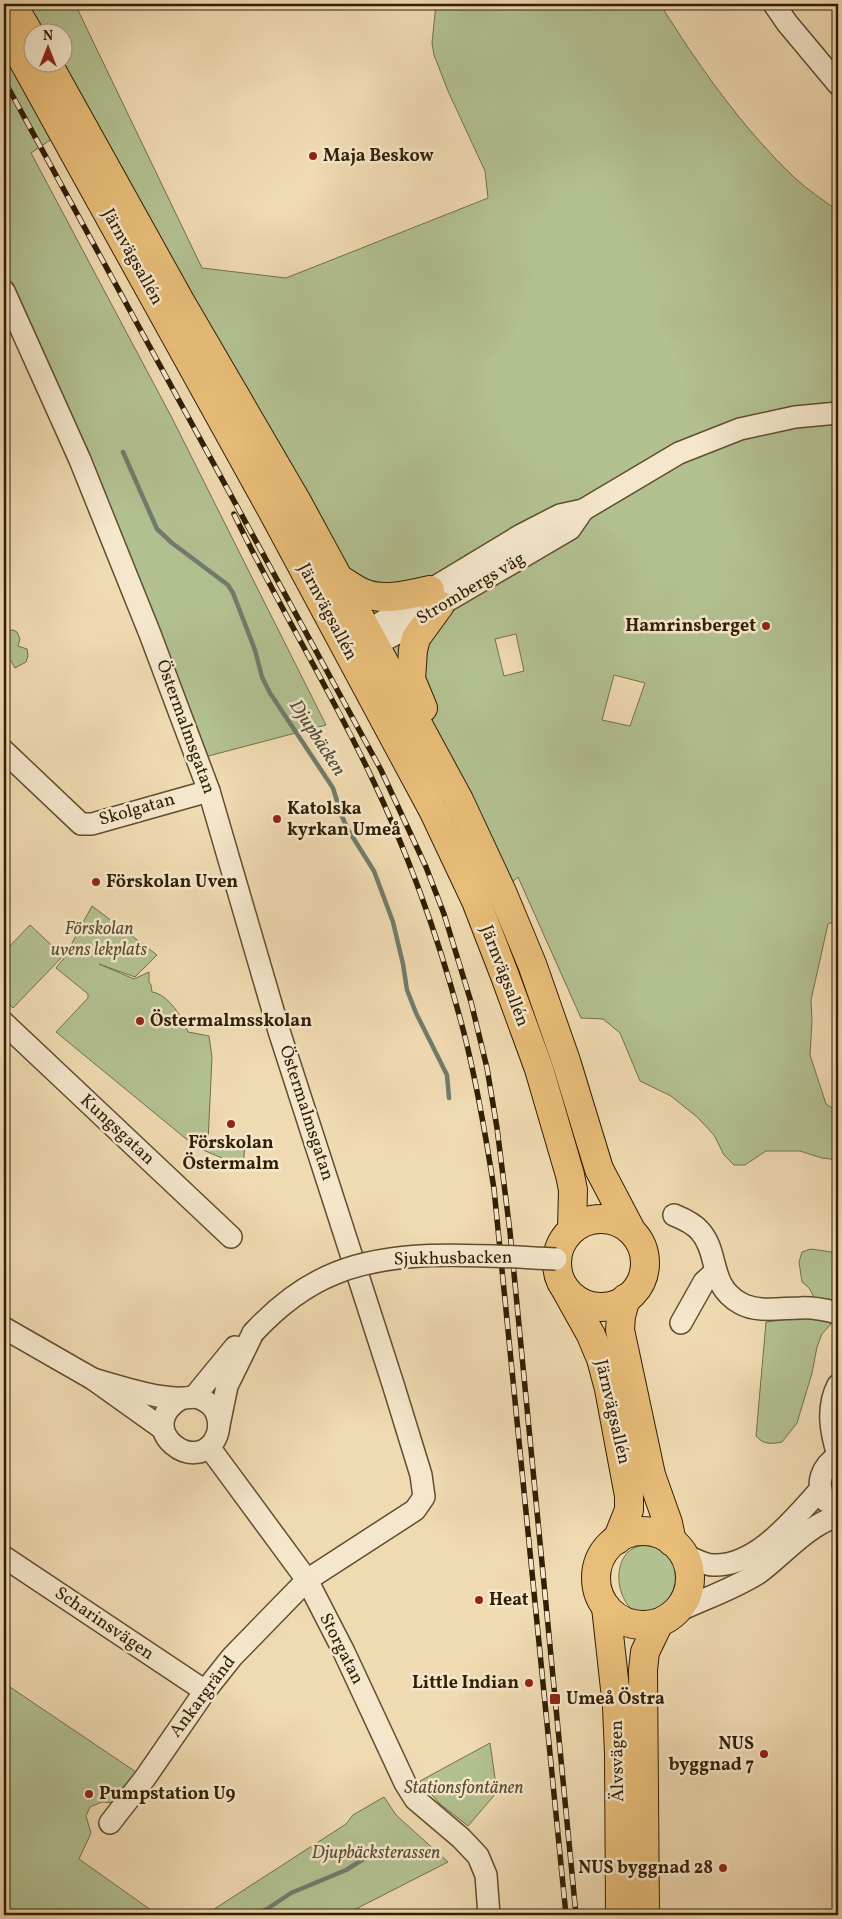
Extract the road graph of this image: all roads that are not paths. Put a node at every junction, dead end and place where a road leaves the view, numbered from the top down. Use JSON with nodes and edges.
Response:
{"nodes":[{"id":1,"x":12,"y":4,"type":"edge"},
{"id":2,"x":774,"y":4,"type":"edge"},
{"id":3,"x":23,"y":22,"type":"edge"},
{"id":4,"x":4,"y":26,"type":"edge"},
{"id":5,"x":53,"y":72,"type":"edge"},
{"id":6,"x":838,"y":84,"type":"edge"},
{"id":7,"x":4,"y":291,"type":"edge"},
{"id":8,"x":838,"y":413,"type":"edge"},
{"id":9,"x":337,"y":578,"type":"junction"},
{"id":10,"x":435,"y":598,"type":"junction"},
{"id":11,"x":359,"y":644,"type":"junction"},
{"id":12,"x":4,"y":751,"type":"edge"},
{"id":13,"x":209,"y":791,"type":"junction"},
{"id":14,"x":459,"y":800,"type":"junction"},
{"id":15,"x":4,"y":1024,"type":"edge"},
{"id":16,"x":674,"y":1216,"type":"dead end"},
{"id":17,"x":572,"y":1229,"type":"junction"},
{"id":18,"x":631,"y":1230,"type":"junction"},
{"id":19,"x":230,"y":1237,"type":"dead end"},
{"id":20,"x":556,"y":1259,"type":"junction"},
{"id":21,"x":715,"y":1272,"type":"junction"},
{"id":22,"x":566,"y":1291,"type":"junction"},
{"id":23,"x":626,"y":1298,"type":"junction"},
{"id":24,"x":838,"y":1313,"type":"edge"},
{"id":25,"x":682,"y":1322,"type":"dead end"},
{"id":26,"x":4,"y":1328,"type":"edge"},
{"id":27,"x":252,"y":1333,"type":"junction"},
{"id":28,"x":93,"y":1379,"type":"junction"},
{"id":29,"x":838,"y":1386,"type":"edge"},
{"id":30,"x":193,"y":1394,"type":"junction"},
{"id":31,"x":219,"y":1426,"type":"junction"},
{"id":32,"x":163,"y":1429,"type":"junction"},
{"id":33,"x":209,"y":1447,"type":"junction"},
{"id":34,"x":838,"y":1456,"type":"edge"},
{"id":35,"x":821,"y":1489,"type":"junction"},
{"id":36,"x":838,"y":1510,"type":"edge"},
{"id":37,"x":838,"y":1516,"type":"edge"},
{"id":38,"x":617,"y":1540,"type":"junction"},
{"id":39,"x":678,"y":1548,"type":"junction"},
{"id":40,"x":4,"y":1557,"type":"edge"},
{"id":41,"x":307,"y":1580,"type":"junction"},
{"id":42,"x":606,"y":1607,"type":"junction"},
{"id":43,"x":668,"y":1618,"type":"junction"},
{"id":44,"x":205,"y":1691,"type":"junction"},
{"id":45,"x":110,"y":1823,"type":"dead end"},
{"id":46,"x":489,"y":1915,"type":"edge"},
{"id":47,"x":620,"y":1915,"type":"edge"},
{"id":48,"x":645,"y":1915,"type":"edge"}],
"edges":[{"from":1,"to":3,"type":"main road"},
{"from":2,"to":6,"type":"street"},
{"from":4,"to":11,"type":"main road","name":"Järnvägsallén"},
{"from":5,"to":9,"type":"main road","name":"Järnvägsallén"},
{"from":7,"to":13,"type":"street","name":"Östermalmsgatan"},
{"from":8,"to":10,"type":"street","name":"Strombergs väg"},
{"from":9,"to":10,"type":"main road"},
{"from":9,"to":11,"type":"main road","name":"Järnvägsallén"},
{"from":10,"to":11,"type":"street","name":"Strombergs väg"},
{"from":10,"to":14,"type":"main road"},
{"from":11,"to":14,"type":"main road","name":"Järnvägsallén"},
{"from":11,"to":17,"type":"main road","name":"Järnvägsallén"},
{"from":12,"to":13,"type":"street","name":"Skolgatan"},
{"from":13,"to":41,"type":"street","name":"Östermalmsgatan"},
{"from":14,"to":18,"type":"main road","name":"Järnvägsallén"},
{"from":15,"to":19,"type":"street","name":"Kungsgatan"},
{"from":16,"to":21,"type":"street"},
{"from":17,"to":18,"type":"main road"},
{"from":17,"to":20,"type":"main road"},
{"from":18,"to":23,"type":"main road"},
{"from":20,"to":22,"type":"main road"},
{"from":20,"to":27,"type":"street","name":"Sjukhusbacken","bridge":true},
{"from":21,"to":24,"type":"street"},
{"from":21,"to":25,"type":"street"},
{"from":22,"to":23,"type":"main road"},
{"from":22,"to":38,"type":"main road","name":"Järnvägsallén"},
{"from":23,"to":39,"type":"main road","name":"Järnvägsallén"},
{"from":26,"to":28,"type":"street"},
{"from":27,"to":30,"type":"street","name":"Sjukhusbacken"},
{"from":27,"to":31,"type":"street","name":"Sjukhusbacken"},
{"from":28,"to":30,"type":"street"},
{"from":28,"to":32,"type":"street"},
{"from":29,"to":34,"type":"street"},
{"from":30,"to":31,"type":"street"},
{"from":30,"to":32,"type":"street"},
{"from":31,"to":33,"type":"street"},
{"from":32,"to":33,"type":"street"},
{"from":33,"to":41,"type":"street","name":"Storgatan"},
{"from":34,"to":35,"type":"street"},
{"from":35,"to":36,"type":"street"},
{"from":35,"to":39,"type":"street"},
{"from":37,"to":43,"type":"street"},
{"from":38,"to":39,"type":"main road"},
{"from":38,"to":42,"type":"main road"},
{"from":39,"to":43,"type":"main road"},
{"from":40,"to":44,"type":"street","name":"Scharinsvägen"},
{"from":41,"to":44,"type":"street","name":"Ankargränd"},
{"from":41,"to":46,"type":"street","name":"Storgatan"},
{"from":42,"to":43,"type":"main road"},
{"from":42,"to":47,"type":"main road","name":"Älvsvägen"},
{"from":43,"to":48,"type":"main road","name":"Älvsvägen"},
{"from":44,"to":45,"type":"street","name":"Ankargränd"}]}
